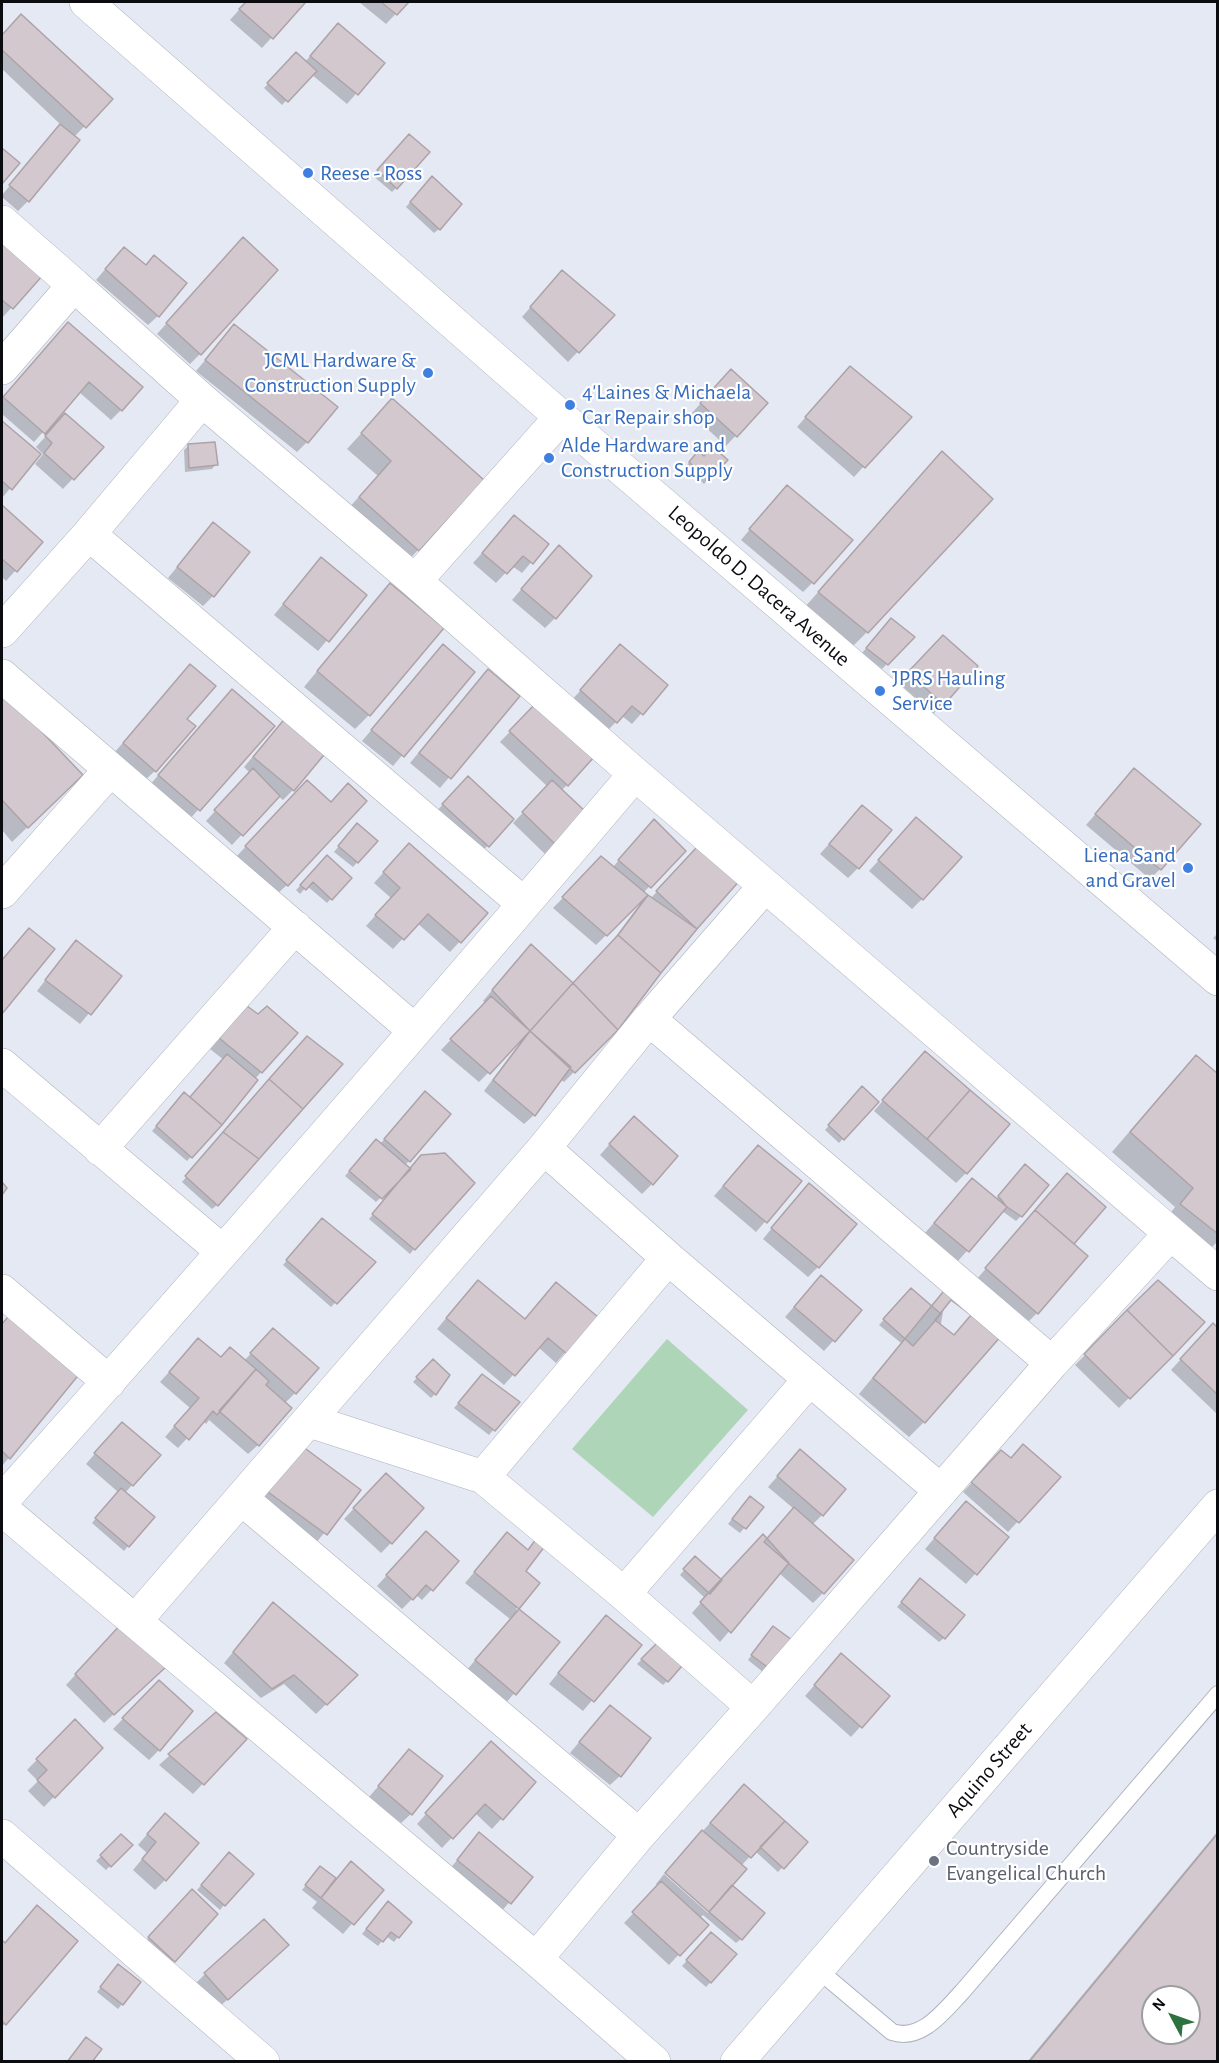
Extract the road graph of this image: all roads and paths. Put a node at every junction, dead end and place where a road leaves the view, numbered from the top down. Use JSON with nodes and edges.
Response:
{"nodes":[{"id":1,"x":99,"y":5,"type":"edge"},
{"id":2,"x":2,"y":222,"type":"edge"},
{"id":3,"x":74,"y":285,"type":"junction"},
{"id":4,"x":2,"y":368,"type":"edge"},
{"id":5,"x":202,"y":400,"type":"junction"},
{"id":6,"x":561,"y":417,"type":"junction"},
{"id":7,"x":88,"y":534,"type":"junction"},
{"id":8,"x":415,"y":581,"type":"junction"},
{"id":9,"x":2,"y":631,"type":"edge"},
{"id":10,"x":2,"y":676,"type":"edge"},
{"id":11,"x":110,"y":770,"type":"junction"},
{"id":12,"x":635,"y":774,"type":"junction"},
{"id":13,"x":765,"y":886,"type":"junction"},
{"id":14,"x":2,"y":892,"type":"edge"},
{"id":15,"x":524,"y":904,"type":"junction"},
{"id":16,"x":295,"y":927,"type":"junction"},
{"id":17,"x":1218,"y":979,"type":"edge"},
{"id":18,"x":649,"y":1018,"type":"junction"},
{"id":19,"x":414,"y":1030,"type":"junction"},
{"id":20,"x":2,"y":1065,"type":"edge"},
{"id":21,"x":544,"y":1148,"type":"junction"},
{"id":22,"x":100,"y":1149,"type":"junction"},
{"id":23,"x":1170,"y":1234,"type":"junction"},
{"id":24,"x":222,"y":1251,"type":"junction"},
{"id":25,"x":668,"y":1258,"type":"junction"},
{"id":26,"x":1218,"y":1274,"type":"edge"},
{"id":27,"x":2,"y":1291,"type":"edge"},
{"id":28,"x":1052,"y":1363,"type":"junction"},
{"id":29,"x":810,"y":1379,"type":"junction"},
{"id":30,"x":108,"y":1382,"type":"junction"},
{"id":31,"x":310,"y":1421,"type":"junction"},
{"id":32,"x":483,"y":1477,"type":"junction"},
{"id":33,"x":941,"y":1491,"type":"junction"},
{"id":34,"x":242,"y":1499,"type":"junction"},
{"id":35,"x":2,"y":1501,"type":"edge"},
{"id":36,"x":1218,"y":1506,"type":"edge"},
{"id":37,"x":2,"y":1509,"type":"edge"},
{"id":38,"x":624,"y":1594,"type":"junction"},
{"id":39,"x":135,"y":1621,"type":"junction"},
{"id":40,"x":1218,"y":1694,"type":"edge"},
{"id":41,"x":753,"y":1707,"type":"junction"},
{"id":42,"x":639,"y":1835,"type":"junction"},
{"id":43,"x":2,"y":1836,"type":"edge"},
{"id":44,"x":536,"y":1959,"type":"junction"},
{"id":45,"x":817,"y":1969,"type":"junction"},
{"id":46,"x":263,"y":2061,"type":"edge"},
{"id":47,"x":654,"y":2061,"type":"edge"},
{"id":48,"x":737,"y":2061,"type":"edge"}],
"edges":[{"from":1,"to":6,"type":"street","name":"Leopoldo D. Dacera Avenue"},
{"from":2,"to":3,"type":"street"},
{"from":3,"to":4,"type":"street"},
{"from":3,"to":5,"type":"street"},
{"from":5,"to":7,"type":"street"},
{"from":5,"to":8,"type":"street"},
{"from":6,"to":8,"type":"street"},
{"from":6,"to":17,"type":"street","name":"Leopoldo D. Dacera Avenue"},
{"from":7,"to":9,"type":"street"},
{"from":7,"to":15,"type":"street"},
{"from":8,"to":12,"type":"street"},
{"from":10,"to":11,"type":"street"},
{"from":11,"to":14,"type":"street"},
{"from":11,"to":16,"type":"street"},
{"from":12,"to":13,"type":"street"},
{"from":12,"to":15,"type":"street"},
{"from":13,"to":18,"type":"street"},
{"from":13,"to":23,"type":"street"},
{"from":15,"to":19,"type":"street"},
{"from":16,"to":19,"type":"street"},
{"from":16,"to":22,"type":"street"},
{"from":18,"to":21,"type":"street"},
{"from":18,"to":28,"type":"street"},
{"from":19,"to":24,"type":"street"},
{"from":20,"to":22,"type":"street"},
{"from":21,"to":25,"type":"street"},
{"from":21,"to":31,"type":"street"},
{"from":22,"to":24,"type":"street"},
{"from":23,"to":26,"type":"street"},
{"from":23,"to":28,"type":"street"},
{"from":24,"to":30,"type":"street"},
{"from":25,"to":29,"type":"street"},
{"from":25,"to":32,"type":"street"},
{"from":27,"to":30,"type":"street"},
{"from":28,"to":33,"type":"street"},
{"from":29,"to":33,"type":"street"},
{"from":29,"to":38,"type":"street"},
{"from":30,"to":35,"type":"street"},
{"from":31,"to":32,"type":"street"},
{"from":31,"to":34,"type":"street"},
{"from":32,"to":38,"type":"street"},
{"from":33,"to":41,"type":"street"},
{"from":34,"to":39,"type":"street"},
{"from":34,"to":42,"type":"street"},
{"from":36,"to":45,"type":"street","name":"Aquino Street"},
{"from":37,"to":39,"type":"street"},
{"from":38,"to":41,"type":"street"},
{"from":39,"to":44,"type":"street"},
{"from":40,"to":45,"type":"lane"},
{"from":41,"to":42,"type":"street"},
{"from":42,"to":44,"type":"street"},
{"from":43,"to":46,"type":"street"},
{"from":44,"to":47,"type":"street"},
{"from":45,"to":48,"type":"street","name":"Aquino Street"}]}
